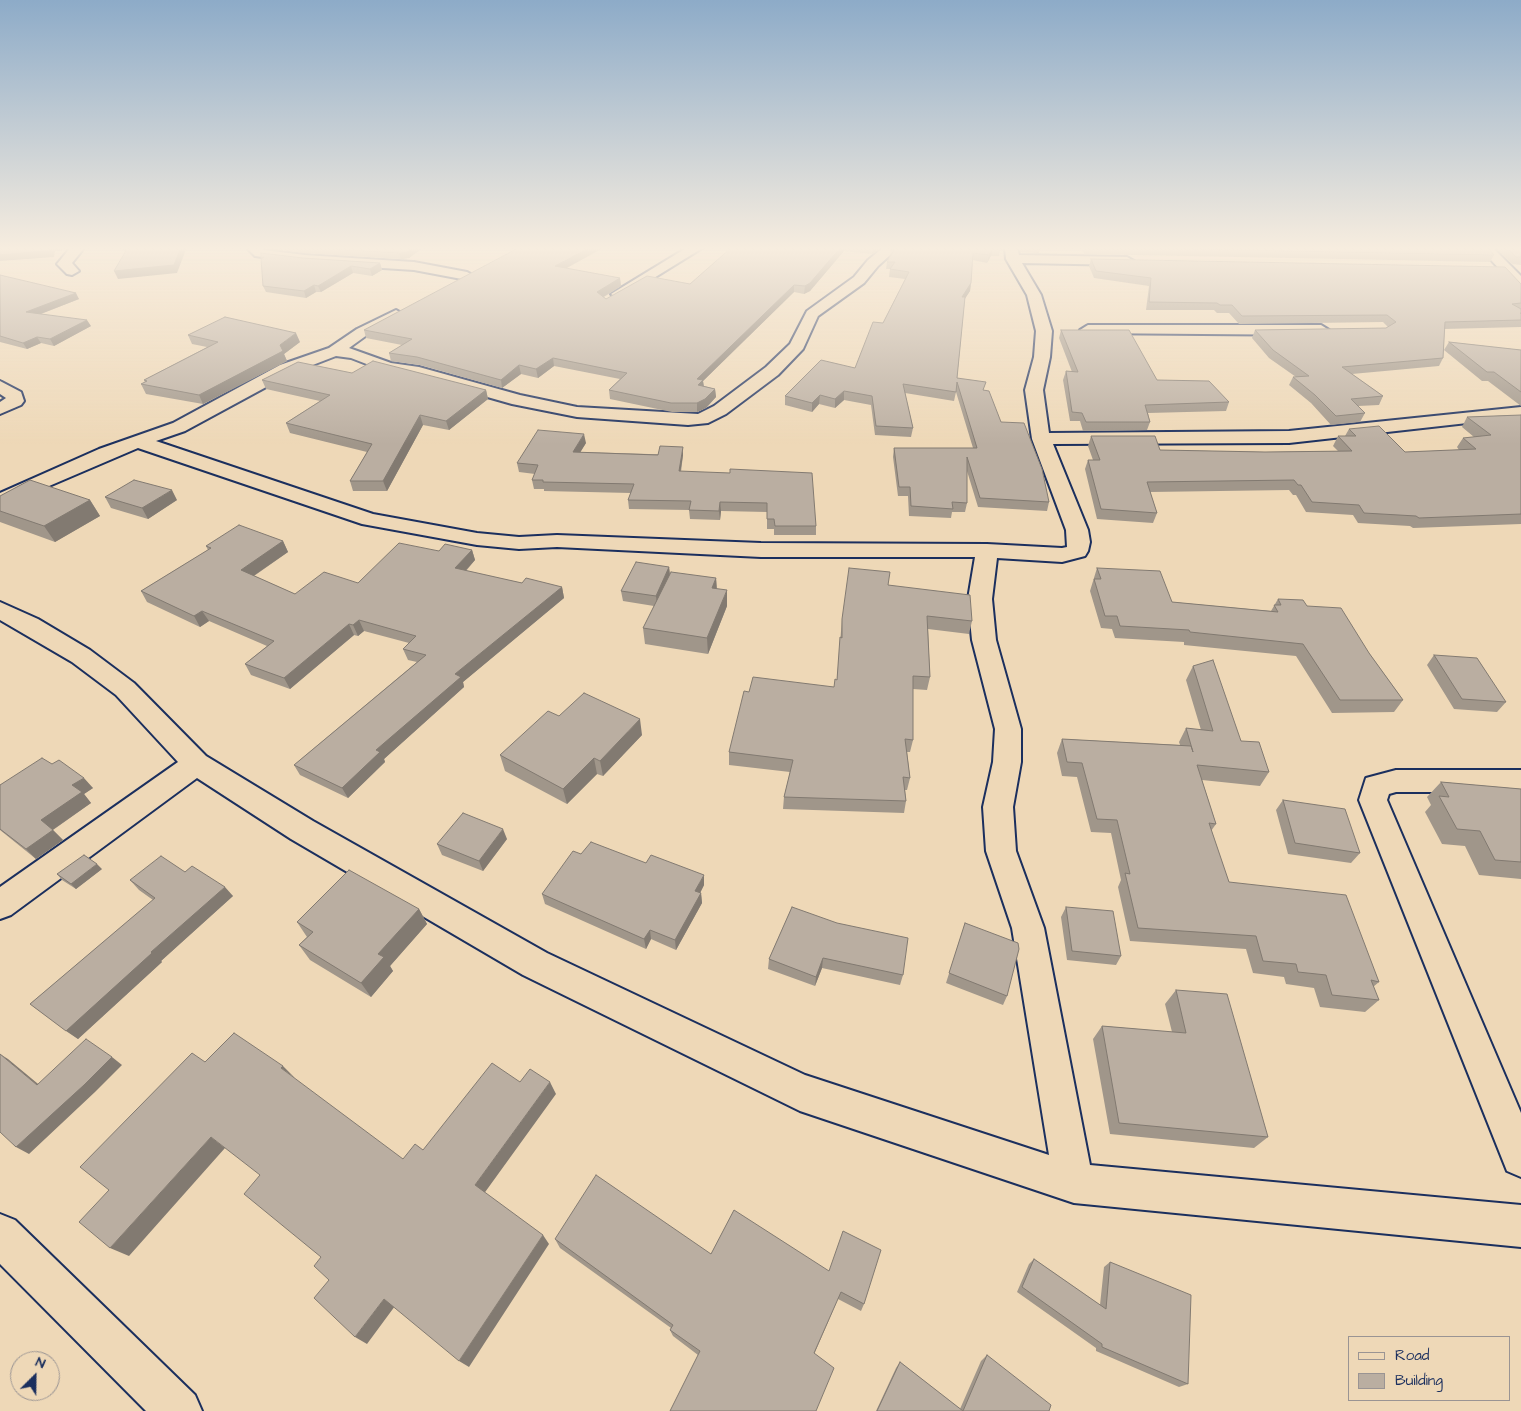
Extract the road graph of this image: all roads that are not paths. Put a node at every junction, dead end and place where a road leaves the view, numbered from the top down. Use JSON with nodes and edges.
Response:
{"nodes":[{"id":1,"x":398,"y":313,"type":"edge"},
{"id":2,"x":814,"y":313,"type":"edge"},
{"id":3,"x":1047,"y":313,"type":"edge"},
{"id":4,"x":1061,"y":331,"type":"junction"},
{"id":5,"x":1338,"y":331,"type":"edge"},
{"id":6,"x":335,"y":352,"type":"junction"},
{"id":7,"x":0,"y":386,"type":"edge"},
{"id":8,"x":0,"y":409,"type":"edge"},
{"id":9,"x":1521,"y":412,"type":"edge"},
{"id":10,"x":1041,"y":439,"type":"junction"},
{"id":11,"x":139,"y":442,"type":"junction"},
{"id":12,"x":0,"y":501,"type":"edge"},
{"id":13,"x":987,"y":551,"type":"junction"},
{"id":14,"x":0,"y":610,"type":"edge"},
{"id":15,"x":196,"y":764,"type":"junction"},
{"id":16,"x":1521,"y":781,"type":"edge"},
{"id":17,"x":0,"y":905,"type":"edge"},
{"id":18,"x":1521,"y":1157,"type":"edge"},
{"id":19,"x":1074,"y":1183,"type":"junction"},
{"id":20,"x":1521,"y":1226,"type":"edge"},
{"id":21,"x":0,"y":1235,"type":"edge"},
{"id":22,"x":179,"y":1411,"type":"edge"}],
"edges":[{"from":1,"to":6,"type":"street"},
{"from":2,"to":6,"type":"street"},
{"from":3,"to":4,"type":"street"},
{"from":4,"to":5,"type":"street"},
{"from":4,"to":10,"type":"street"},
{"from":6,"to":11,"type":"street"},
{"from":7,"to":8,"type":"street"},
{"from":9,"to":10,"type":"street"},
{"from":10,"to":13,"type":"street"},
{"from":11,"to":12,"type":"street"},
{"from":11,"to":13,"type":"street"},
{"from":13,"to":19,"type":"street"},
{"from":14,"to":15,"type":"street"},
{"from":15,"to":17,"type":"street"},
{"from":15,"to":19,"type":"street"},
{"from":16,"to":18,"type":"street"},
{"from":19,"to":20,"type":"street"},
{"from":21,"to":22,"type":"street"}]}
